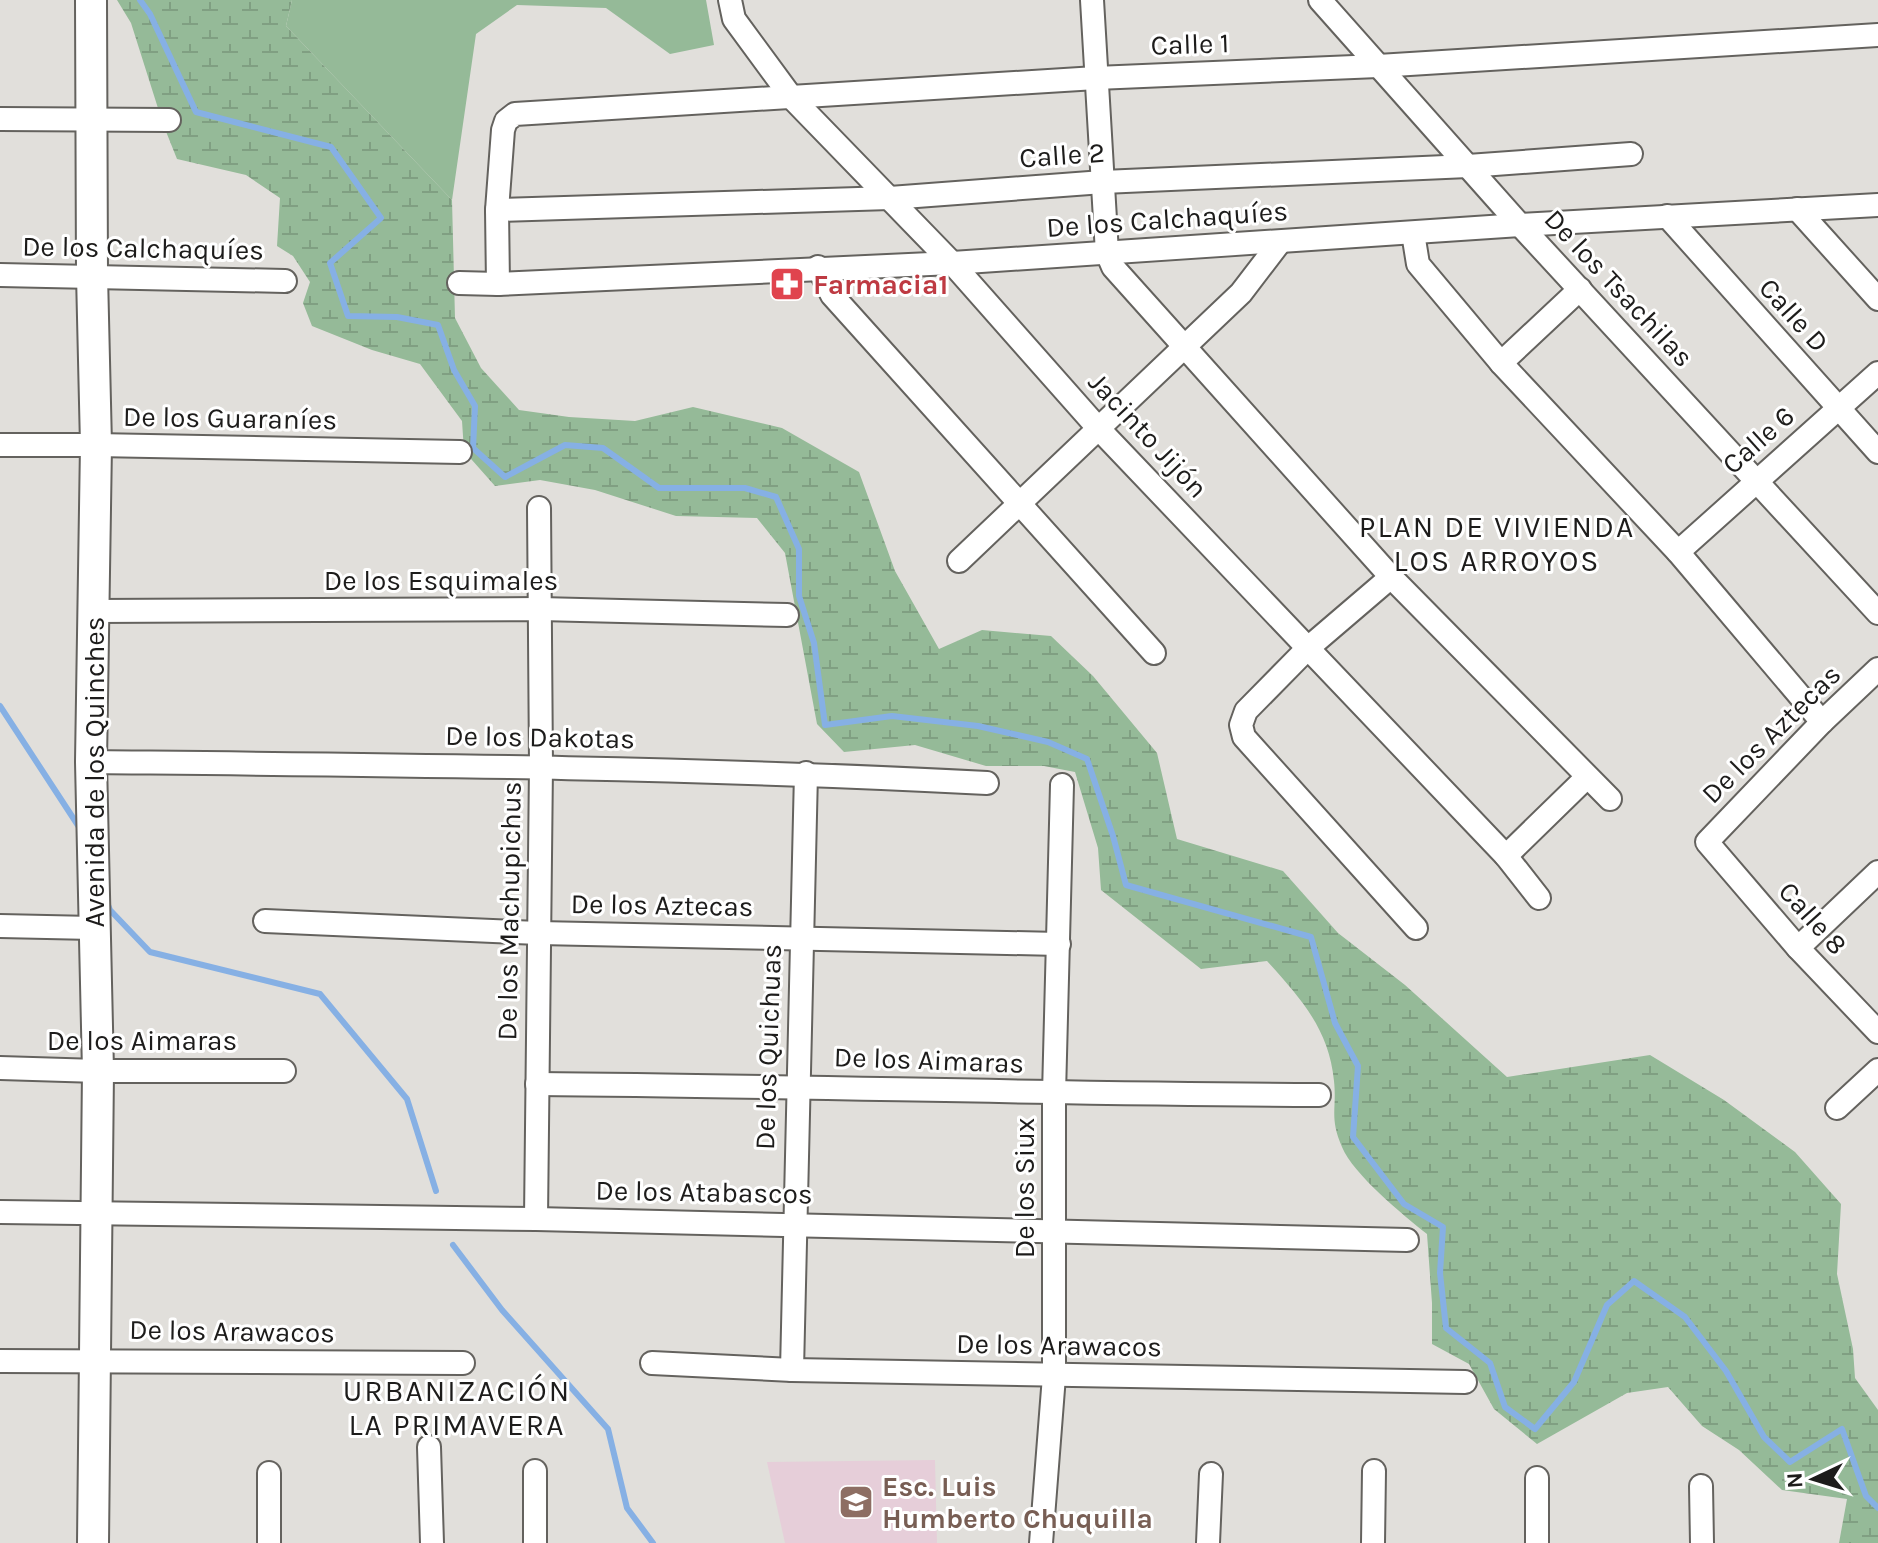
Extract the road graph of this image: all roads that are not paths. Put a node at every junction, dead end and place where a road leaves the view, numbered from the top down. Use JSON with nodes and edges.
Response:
{"nodes":[{"id":1,"x":91,"y":0,"type":"edge"},
{"id":2,"x":730,"y":0,"type":"edge"},
{"id":3,"x":1092,"y":0,"type":"edge"},
{"id":4,"x":1320,"y":0,"type":"edge"},
{"id":5,"x":1878,"y":35,"type":"edge"},
{"id":6,"x":1378,"y":66,"type":"junction"},
{"id":7,"x":1096,"y":78,"type":"junction"},
{"id":8,"x":792,"y":98,"type":"junction"},
{"id":9,"x":0,"y":119,"type":"edge"},
{"id":10,"x":92,"y":119,"type":"junction"},
{"id":11,"x":169,"y":120,"type":"dead end"},
{"id":12,"x":1631,"y":154,"type":"dead end"},
{"id":13,"x":1468,"y":166,"type":"junction"},
{"id":14,"x":1103,"y":182,"type":"junction"},
{"id":15,"x":890,"y":198,"type":"junction"},
{"id":16,"x":1878,"y":205,"type":"edge"},
{"id":17,"x":1797,"y":209,"type":"junction"},
{"id":18,"x":497,"y":210,"type":"junction"},
{"id":19,"x":1667,"y":216,"type":"junction"},
{"id":20,"x":1520,"y":225,"type":"junction"},
{"id":21,"x":1413,"y":233,"type":"junction"},
{"id":22,"x":1280,"y":242,"type":"junction"},
{"id":23,"x":1107,"y":253,"type":"junction"},
{"id":24,"x":952,"y":263,"type":"junction"},
{"id":25,"x":818,"y":267,"type":"junction"},
{"id":26,"x":0,"y":275,"type":"edge"},
{"id":27,"x":92,"y":275,"type":"junction"},
{"id":28,"x":285,"y":281,"type":"dead end"},
{"id":29,"x":459,"y":283,"type":"dead end"},
{"id":30,"x":498,"y":284,"type":"junction"},
{"id":31,"x":1580,"y":289,"type":"junction"},
{"id":32,"x":1878,"y":299,"type":"edge"},
{"id":33,"x":1185,"y":346,"type":"junction"},
{"id":34,"x":1501,"y":363,"type":"junction"},
{"id":35,"x":1878,"y":373,"type":"edge"},
{"id":36,"x":1838,"y":409,"type":"junction"},
{"id":37,"x":1098,"y":428,"type":"junction"},
{"id":38,"x":0,"y":445,"type":"edge"},
{"id":39,"x":96,"y":445,"type":"junction"},
{"id":40,"x":460,"y":452,"type":"dead end"},
{"id":41,"x":1878,"y":452,"type":"edge"},
{"id":42,"x":1756,"y":482,"type":"junction"},
{"id":43,"x":1019,"y":502,"type":"junction"},
{"id":44,"x":539,"y":508,"type":"dead end"},
{"id":45,"x":1678,"y":552,"type":"junction"},
{"id":46,"x":959,"y":561,"type":"dead end"},
{"id":47,"x":1391,"y":577,"type":"junction"},
{"id":48,"x":540,"y":609,"type":"junction"},
{"id":49,"x":95,"y":611,"type":"junction"},
{"id":50,"x":1878,"y":613,"type":"edge"},
{"id":51,"x":787,"y":615,"type":"dead end"},
{"id":52,"x":1308,"y":648,"type":"junction"},
{"id":53,"x":1154,"y":653,"type":"dead end"},
{"id":54,"x":1878,"y":669,"type":"edge"},
{"id":55,"x":1822,"y":722,"type":"junction"},
{"id":56,"x":91,"y":762,"type":"junction"},
{"id":57,"x":541,"y":766,"type":"junction"},
{"id":58,"x":806,"y":773,"type":"junction"},
{"id":59,"x":1587,"y":777,"type":"junction"},
{"id":60,"x":987,"y":783,"type":"dead end"},
{"id":61,"x":1062,"y":785,"type":"dead end"},
{"id":62,"x":1610,"y":799,"type":"dead end"},
{"id":63,"x":1707,"y":842,"type":"joint"},
{"id":64,"x":1506,"y":856,"type":"junction"},
{"id":65,"x":1878,"y":872,"type":"edge"},
{"id":66,"x":1539,"y":898,"type":"dead end"},
{"id":67,"x":265,"y":921,"type":"dead end"},
{"id":68,"x":0,"y":926,"type":"edge"},
{"id":69,"x":93,"y":928,"type":"junction"},
{"id":70,"x":1416,"y":928,"type":"dead end"},
{"id":71,"x":539,"y":933,"type":"junction"},
{"id":72,"x":801,"y":938,"type":"junction"},
{"id":73,"x":1059,"y":944,"type":"junction"},
{"id":74,"x":1798,"y":948,"type":"junction"},
{"id":75,"x":1878,"y":1032,"type":"edge"},
{"id":76,"x":0,"y":1068,"type":"edge"},
{"id":77,"x":1878,"y":1070,"type":"edge"},
{"id":78,"x":98,"y":1071,"type":"junction"},
{"id":79,"x":284,"y":1071,"type":"dead end"},
{"id":80,"x":537,"y":1084,"type":"junction"},
{"id":81,"x":797,"y":1086,"type":"junction"},
{"id":82,"x":1054,"y":1094,"type":"junction"},
{"id":83,"x":1319,"y":1095,"type":"dead end"},
{"id":84,"x":1837,"y":1108,"type":"dead end"},
{"id":85,"x":0,"y":1212,"type":"edge"},
{"id":86,"x":95,"y":1215,"type":"junction"},
{"id":87,"x":536,"y":1219,"type":"junction"},
{"id":88,"x":794,"y":1224,"type":"junction"},
{"id":89,"x":1054,"y":1233,"type":"junction"},
{"id":90,"x":1407,"y":1240,"type":"dead end"},
{"id":91,"x":94,"y":1360,"type":"junction"},
{"id":92,"x":0,"y":1361,"type":"edge"},
{"id":93,"x":463,"y":1363,"type":"dead end"},
{"id":94,"x":652,"y":1363,"type":"dead end"},
{"id":95,"x":792,"y":1370,"type":"junction"},
{"id":96,"x":1054,"y":1376,"type":"junction"},
{"id":97,"x":1465,"y":1382,"type":"dead end"},
{"id":98,"x":429,"y":1447,"type":"dead end"},
{"id":99,"x":535,"y":1471,"type":"dead end"},
{"id":100,"x":1374,"y":1471,"type":"dead end"},
{"id":101,"x":269,"y":1473,"type":"dead end"},
{"id":102,"x":1211,"y":1474,"type":"dead end"},
{"id":103,"x":1537,"y":1478,"type":"dead end"},
{"id":104,"x":1701,"y":1486,"type":"dead end"},
{"id":105,"x":93,"y":1543,"type":"edge"},
{"id":106,"x":269,"y":1543,"type":"edge"},
{"id":107,"x":432,"y":1543,"type":"edge"},
{"id":108,"x":535,"y":1543,"type":"edge"},
{"id":109,"x":1041,"y":1543,"type":"edge"},
{"id":110,"x":1208,"y":1543,"type":"edge"},
{"id":111,"x":1373,"y":1543,"type":"edge"},
{"id":112,"x":1537,"y":1543,"type":"edge"},
{"id":113,"x":1702,"y":1543,"type":"edge"}],
"edges":[{"from":1,"to":10,"type":"street","name":"Avenida de los Quinches"},
{"from":2,"to":8,"type":"street","name":"Jacinto Jijón"},
{"from":3,"to":7,"type":"street"},
{"from":4,"to":6,"type":"street","name":"De los Tsachilas"},
{"from":5,"to":6,"type":"street","name":"Calle 1"},
{"from":6,"to":7,"type":"street","name":"Calle 1"},
{"from":6,"to":13,"type":"street","name":"De los Tsachilas"},
{"from":7,"to":8,"type":"street","name":"Calle 1"},
{"from":7,"to":14,"type":"street"},
{"from":8,"to":15,"type":"street","name":"Jacinto Jijón"},
{"from":8,"to":18,"type":"street","name":"Calle 1"},
{"from":9,"to":10,"type":"street"},
{"from":10,"to":11,"type":"street"},
{"from":10,"to":27,"type":"street","name":"Avenida de los Quinches"},
{"from":12,"to":13,"type":"street","name":"Calle 2"},
{"from":13,"to":14,"type":"street","name":"Calle 2"},
{"from":13,"to":20,"type":"street","name":"De los Tsachilas"},
{"from":14,"to":15,"type":"street","name":"Calle 2"},
{"from":14,"to":23,"type":"street"},
{"from":15,"to":18,"type":"street","name":"Calle 2"},
{"from":15,"to":24,"type":"street","name":"Jacinto Jijón"},
{"from":16,"to":17,"type":"street","name":"De los Calchaquíes"},
{"from":17,"to":19,"type":"street","name":"De los Calchaquíes"},
{"from":17,"to":32,"type":"street"},
{"from":18,"to":30,"type":"street"},
{"from":19,"to":20,"type":"street","name":"De los Calchaquíes"},
{"from":19,"to":36,"type":"street","name":"Calle D"},
{"from":20,"to":21,"type":"street","name":"De los Calchaquíes"},
{"from":20,"to":31,"type":"street","name":"De los Tsachilas"},
{"from":21,"to":22,"type":"street","name":"De los Calchaquíes"},
{"from":21,"to":34,"type":"street"},
{"from":22,"to":23,"type":"street","name":"De los Calchaquíes"},
{"from":22,"to":33,"type":"street"},
{"from":23,"to":24,"type":"street","name":"De los Calchaquíes"},
{"from":23,"to":33,"type":"street"},
{"from":24,"to":25,"type":"street","name":"De los Calchaquíes"},
{"from":24,"to":37,"type":"street","name":"Jacinto Jijón"},
{"from":25,"to":30,"type":"street","name":"De los Calchaquíes"},
{"from":25,"to":43,"type":"street"},
{"from":26,"to":27,"type":"street","name":"De los Calchaquíes"},
{"from":27,"to":28,"type":"street","name":"De los Calchaquíes"},
{"from":27,"to":39,"type":"street","name":"Avenida de los Quinches"},
{"from":29,"to":30,"type":"street","name":"De los Calchaquíes"},
{"from":31,"to":34,"type":"street"},
{"from":31,"to":42,"type":"street","name":"De los Tsachilas"},
{"from":33,"to":37,"type":"street"},
{"from":33,"to":47,"type":"street"},
{"from":34,"to":45,"type":"street"},
{"from":35,"to":36,"type":"street","name":"Calle 6"},
{"from":36,"to":41,"type":"street","name":"Calle D"},
{"from":36,"to":42,"type":"street","name":"Calle 6"},
{"from":37,"to":43,"type":"street"},
{"from":37,"to":52,"type":"street","name":"Jacinto Jijón"},
{"from":38,"to":39,"type":"street","name":"De los Guaraníes"},
{"from":39,"to":40,"type":"street","name":"De los Guaraníes"},
{"from":39,"to":49,"type":"street","name":"Avenida de los Quinches"},
{"from":42,"to":45,"type":"street","name":"Calle 6"},
{"from":42,"to":50,"type":"street","name":"De los Tsachilas"},
{"from":43,"to":46,"type":"street"},
{"from":43,"to":53,"type":"street"},
{"from":44,"to":48,"type":"street","name":"De los Machupichus"},
{"from":45,"to":55,"type":"street"},
{"from":47,"to":52,"type":"street"},
{"from":47,"to":59,"type":"street"},
{"from":48,"to":49,"type":"street","name":"De los Esquimales"},
{"from":48,"to":51,"type":"street","name":"De los Esquimales"},
{"from":48,"to":57,"type":"street","name":"De los Machupichus"},
{"from":49,"to":56,"type":"street","name":"Avenida de los Quinches"},
{"from":52,"to":64,"type":"street","name":"Jacinto Jijón"},
{"from":52,"to":70,"type":"street"},
{"from":54,"to":55,"type":"street","name":"De los Aztecas"},
{"from":55,"to":63,"type":"street","name":"De los Aztecas"},
{"from":56,"to":57,"type":"street","name":"De los Dakotas"},
{"from":56,"to":69,"type":"street","name":"Avenida de los Quinches"},
{"from":57,"to":58,"type":"street","name":"De los Dakotas"},
{"from":57,"to":71,"type":"street","name":"De los Machupichus"},
{"from":58,"to":60,"type":"street","name":"De los Dakotas"},
{"from":58,"to":72,"type":"street","name":"De los Quichuas"},
{"from":59,"to":62,"type":"street"},
{"from":59,"to":64,"type":"street"},
{"from":61,"to":73,"type":"street","name":"De los Siux"},
{"from":63,"to":74,"type":"street","name":"Calle 8"},
{"from":64,"to":66,"type":"street","name":"Jacinto Jijón"},
{"from":65,"to":74,"type":"street"},
{"from":67,"to":71,"type":"street","name":"De los Aztecas"},
{"from":68,"to":69,"type":"street"},
{"from":69,"to":78,"type":"street","name":"Avenida de los Quinches"},
{"from":71,"to":72,"type":"street","name":"De los Aztecas"},
{"from":71,"to":80,"type":"street","name":"De los Machupichus"},
{"from":72,"to":73,"type":"street","name":"De los Aztecas"},
{"from":72,"to":81,"type":"street","name":"De los Quichuas"},
{"from":73,"to":82,"type":"street","name":"De los Siux"},
{"from":74,"to":75,"type":"street","name":"Calle 8"},
{"from":76,"to":78,"type":"street","name":"De los Aimaras"},
{"from":77,"to":84,"type":"street"},
{"from":78,"to":79,"type":"street","name":"De los Aimaras"},
{"from":78,"to":86,"type":"street","name":"Avenida de los Quinches"},
{"from":80,"to":81,"type":"street","name":"De los Aimaras"},
{"from":80,"to":87,"type":"street","name":"De los Machupichus"},
{"from":81,"to":82,"type":"street","name":"De los Aimaras"},
{"from":81,"to":88,"type":"street","name":"De los Quichuas"},
{"from":82,"to":83,"type":"street","name":"De los Aimaras"},
{"from":82,"to":89,"type":"street","name":"De los Siux"},
{"from":85,"to":86,"type":"street","name":"De los Atabascos"},
{"from":86,"to":87,"type":"street","name":"De los Atabascos"},
{"from":86,"to":91,"type":"street","name":"Avenida de los Quinches"},
{"from":87,"to":88,"type":"street","name":"De los Atabascos"},
{"from":88,"to":89,"type":"street","name":"De los Atabascos"},
{"from":88,"to":95,"type":"street","name":"De los Quichuas"},
{"from":89,"to":90,"type":"street","name":"De los Atabascos"},
{"from":89,"to":96,"type":"street","name":"De los Siux"},
{"from":91,"to":92,"type":"street","name":"De los Arawacos"},
{"from":91,"to":93,"type":"street","name":"De los Arawacos"},
{"from":91,"to":105,"type":"street","name":"Avenida de los Quinches"},
{"from":94,"to":95,"type":"street","name":"De los Arawacos"},
{"from":95,"to":96,"type":"street","name":"De los Arawacos"},
{"from":96,"to":97,"type":"street","name":"De los Arawacos"},
{"from":96,"to":109,"type":"street","name":"De los Siux"},
{"from":98,"to":107,"type":"street"},
{"from":99,"to":108,"type":"street"},
{"from":100,"to":111,"type":"street"},
{"from":101,"to":106,"type":"street"},
{"from":102,"to":110,"type":"street"},
{"from":103,"to":112,"type":"street"},
{"from":104,"to":113,"type":"street"}]}
